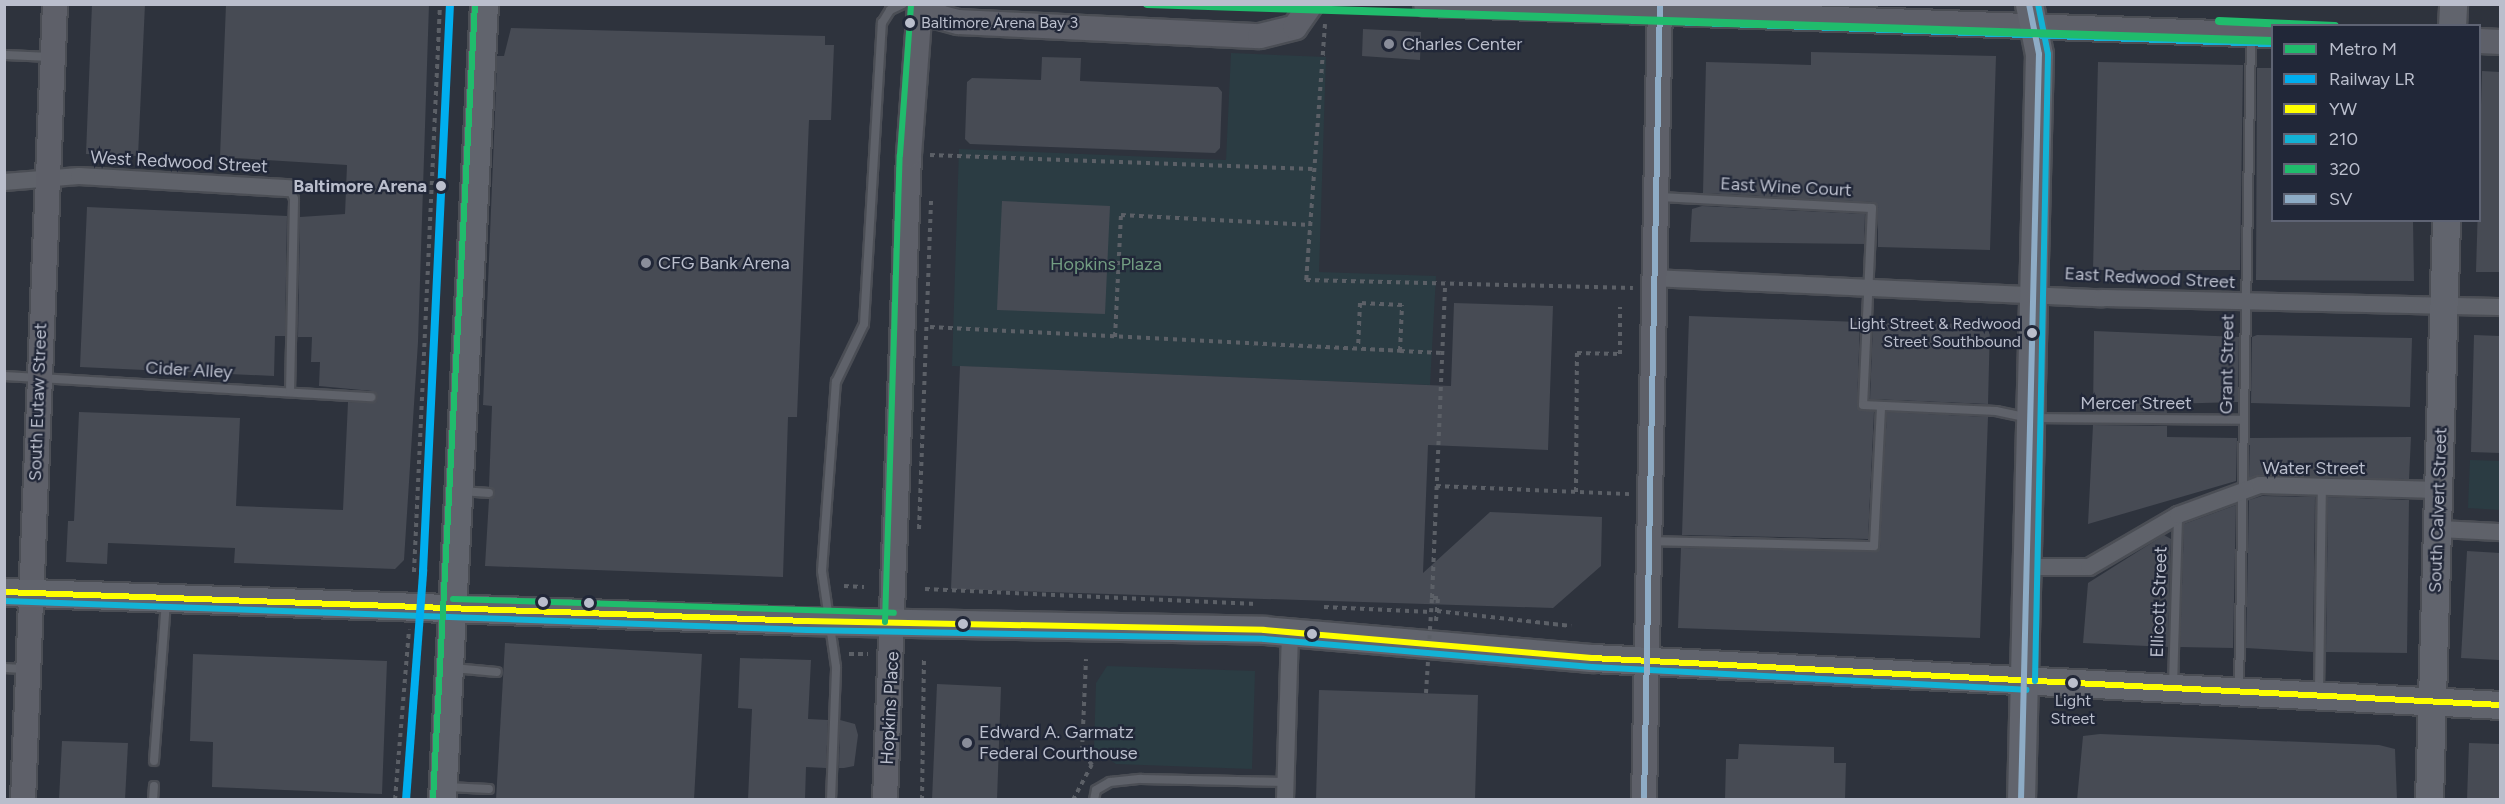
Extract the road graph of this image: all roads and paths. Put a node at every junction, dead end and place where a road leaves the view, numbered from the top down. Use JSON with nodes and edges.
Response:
{"nodes":[{"id":1,"x":55,"y":4,"type":"edge"},
{"id":2,"x":440,"y":4,"type":"edge"},
{"id":3,"x":484,"y":4,"type":"edge"},
{"id":4,"x":903,"y":4,"type":"edge"},
{"id":5,"x":920,"y":4,"type":"edge"},
{"id":6,"x":928,"y":4,"type":"edge"},
{"id":7,"x":1426,"y":4,"type":"edge"},
{"id":8,"x":2453,"y":4,"type":"edge"},
{"id":9,"x":1660,"y":9,"type":"edge"},
{"id":10,"x":1318,"y":12,"type":"edge"},
{"id":11,"x":2032,"y":16,"type":"edge"},
{"id":12,"x":2452,"y":24,"type":"edge"},
{"id":13,"x":2262,"y":34,"type":"edge"},
{"id":14,"x":2481,"y":41,"type":"edge"},
{"id":15,"x":2500,"y":42,"type":"edge"},
{"id":16,"x":4,"y":55,"type":"edge"},
{"id":17,"x":52,"y":57,"type":"junction"},
{"id":18,"x":909,"y":154,"type":"junction"},
{"id":19,"x":1313,"y":169,"type":"junction"},
{"id":20,"x":47,"y":179,"type":"junction"},
{"id":21,"x":4,"y":182,"type":"edge"},
{"id":22,"x":290,"y":188,"type":"joint"},
{"id":23,"x":1656,"y":197,"type":"junction"},
{"id":24,"x":2446,"y":222,"type":"edge"},
{"id":25,"x":1310,"y":225,"type":"junction"},
{"id":26,"x":1654,"y":283,"type":"junction"},
{"id":27,"x":1445,"y":284,"type":"junction"},
{"id":28,"x":1868,"y":285,"type":"junction"},
{"id":29,"x":2032,"y":291,"type":"junction"},
{"id":30,"x":2244,"y":302,"type":"junction"},
{"id":31,"x":2444,"y":306,"type":"junction"},
{"id":32,"x":1620,"y":307,"type":"dead end"},
{"id":33,"x":2500,"y":307,"type":"edge"},
{"id":34,"x":930,"y":327,"type":"dead end"},
{"id":35,"x":1115,"y":337,"type":"junction"},
{"id":36,"x":423,"y":342,"type":"junction"},
{"id":37,"x":430,"y":343,"type":"dead end"},
{"id":38,"x":1358,"y":348,"type":"junction"},
{"id":39,"x":1400,"y":351,"type":"junction"},
{"id":40,"x":1442,"y":353,"type":"junction"},
{"id":41,"x":4,"y":376,"type":"edge"},
{"id":42,"x":38,"y":378,"type":"junction"},
{"id":43,"x":290,"y":392,"type":"junction"},
{"id":44,"x":371,"y":397,"type":"dead end"},
{"id":45,"x":1881,"y":408,"type":"junction"},
{"id":46,"x":2030,"y":418,"type":"junction"},
{"id":47,"x":2242,"y":420,"type":"junction"},
{"id":48,"x":2322,"y":485,"type":"junction"},
{"id":49,"x":1436,"y":486,"type":"junction"},
{"id":50,"x":2439,"y":490,"type":"junction"},
{"id":51,"x":459,"y":491,"type":"junction"},
{"id":52,"x":1576,"y":492,"type":"junction"},
{"id":53,"x":489,"y":493,"type":"dead end"},
{"id":54,"x":2241,"y":494,"type":"junction"},
{"id":55,"x":1650,"y":495,"type":"junction"},
{"id":56,"x":2178,"y":514,"type":"junction"},
{"id":57,"x":2438,"y":529,"type":"junction"},
{"id":58,"x":2500,"y":532,"type":"edge"},
{"id":59,"x":1649,"y":541,"type":"junction"},
{"id":60,"x":2028,"y":567,"type":"junction"},
{"id":61,"x":414,"y":572,"type":"dead end"},
{"id":62,"x":844,"y":586,"type":"dead end"},
{"id":63,"x":864,"y":587,"type":"dead end"},
{"id":64,"x":925,"y":589,"type":"dead end"},
{"id":65,"x":17,"y":593,"type":"edge"},
{"id":66,"x":166,"y":598,"type":"junction"},
{"id":67,"x":1432,"y":598,"type":"junction"},
{"id":68,"x":1264,"y":604,"type":"dead end"},
{"id":69,"x":1323,"y":607,"type":"dead end"},
{"id":70,"x":453,"y":608,"type":"junction"},
{"id":71,"x":1431,"y":612,"type":"junction"},
{"id":72,"x":827,"y":621,"type":"junction"},
{"id":73,"x":894,"y":622,"type":"junction"},
{"id":74,"x":1571,"y":626,"type":"dead end"},
{"id":75,"x":409,"y":627,"type":"dead end"},
{"id":76,"x":1290,"y":632,"type":"junction"},
{"id":77,"x":842,"y":654,"type":"dead end"},
{"id":78,"x":876,"y":654,"type":"dead end"},
{"id":79,"x":924,"y":657,"type":"dead end"},
{"id":80,"x":1086,"y":659,"type":"dead end"},
{"id":81,"x":1647,"y":660,"type":"junction"},
{"id":82,"x":16,"y":668,"type":"edge"},
{"id":83,"x":449,"y":668,"type":"junction"},
{"id":84,"x":497,"y":672,"type":"dead end"},
{"id":85,"x":2026,"y":681,"type":"junction"},
{"id":86,"x":2173,"y":691,"type":"junction"},
{"id":87,"x":1426,"y":693,"type":"dead end"},
{"id":88,"x":2239,"y":695,"type":"junction"},
{"id":89,"x":2319,"y":699,"type":"junction"},
{"id":90,"x":2433,"y":703,"type":"junction"},
{"id":91,"x":2500,"y":705,"type":"edge"},
{"id":92,"x":154,"y":762,"type":"dead end"},
{"id":93,"x":1285,"y":782,"type":"junction"},
{"id":94,"x":154,"y":786,"type":"dead end"},
{"id":95,"x":489,"y":789,"type":"dead end"},
{"id":96,"x":443,"y":793,"type":"edge"},
{"id":97,"x":23,"y":800,"type":"edge"},
{"id":98,"x":153,"y":800,"type":"edge"},
{"id":99,"x":395,"y":800,"type":"edge"},
{"id":100,"x":831,"y":800,"type":"edge"},
{"id":101,"x":885,"y":800,"type":"edge"},
{"id":102,"x":922,"y":800,"type":"edge"},
{"id":103,"x":1073,"y":800,"type":"edge"},
{"id":104,"x":1094,"y":800,"type":"edge"},
{"id":105,"x":1285,"y":800,"type":"edge"},
{"id":106,"x":1644,"y":800,"type":"edge"},
{"id":107,"x":2021,"y":800,"type":"edge"},
{"id":108,"x":2429,"y":800,"type":"edge"}],
"edges":[{"from":1,"to":17,"type":"main road","name":"South Eutaw Street"},
{"from":2,"to":36,"type":"path"},
{"from":3,"to":51,"type":"main road"},
{"from":4,"to":72,"type":"lane"},
{"from":5,"to":18,"type":"main road","name":"Hopkins Place"},
{"from":6,"to":10,"type":"main road"},
{"from":7,"to":9,"type":"main road"},
{"from":8,"to":12,"type":"main road"},
{"from":9,"to":11,"type":"main road"},
{"from":9,"to":23,"type":"main road"},
{"from":10,"to":19,"type":"path"},
{"from":11,"to":13,"type":"main road"},
{"from":11,"to":29,"type":"main road"},
{"from":13,"to":30,"type":"lane","name":"Grant Street"},
{"from":14,"to":15,"type":"main road"},
{"from":16,"to":17,"type":"lane"},
{"from":17,"to":20,"type":"main road","name":"South Eutaw Street"},
{"from":18,"to":19,"type":"path"},
{"from":18,"to":73,"type":"main road","name":"Hopkins Place"},
{"from":19,"to":25,"type":"path"},
{"from":20,"to":21,"type":"street","name":"West Redwood Street"},
{"from":20,"to":22,"type":"street","name":"West Redwood Street"},
{"from":20,"to":42,"type":"main road","name":"South Eutaw Street"},
{"from":22,"to":43,"type":"lane","name":"West Redwood Street"},
{"from":23,"to":26,"type":"main road"},
{"from":23,"to":28,"type":"lane","name":"East Wine Court"},
{"from":24,"to":31,"type":"main road","name":"South Calvert Street"},
{"from":25,"to":27,"type":"path"},
{"from":25,"to":35,"type":"path"},
{"from":26,"to":27,"type":"path"},
{"from":26,"to":28,"type":"street","name":"East Redwood Street"},
{"from":26,"to":55,"type":"main road"},
{"from":27,"to":40,"type":"path"},
{"from":28,"to":29,"type":"street","name":"East Redwood Street"},
{"from":28,"to":45,"type":"lane"},
{"from":29,"to":30,"type":"street","name":"East Redwood Street"},
{"from":29,"to":46,"type":"main road"},
{"from":30,"to":31,"type":"street","name":"East Redwood Street"},
{"from":30,"to":47,"type":"lane","name":"Grant Street"},
{"from":31,"to":33,"type":"street","name":"East Redwood Street"},
{"from":31,"to":50,"type":"main road","name":"South Calvert Street"},
{"from":32,"to":52,"type":"path"},
{"from":34,"to":35,"type":"path"},
{"from":35,"to":38,"type":"path"},
{"from":36,"to":37,"type":"path"},
{"from":36,"to":61,"type":"path"},
{"from":38,"to":39,"type":"path"},
{"from":38,"to":39,"type":"path"},
{"from":39,"to":40,"type":"path"},
{"from":40,"to":49,"type":"path"},
{"from":41,"to":42,"type":"lane","name":"Cider Alley"},
{"from":42,"to":43,"type":"lane","name":"Cider Alley"},
{"from":42,"to":65,"type":"main road","name":"South Eutaw Street"},
{"from":43,"to":44,"type":"lane","name":"Cider Alley"},
{"from":45,"to":46,"type":"lane","name":"Mercer Street"},
{"from":45,"to":59,"type":"lane"},
{"from":46,"to":47,"type":"lane","name":"Mercer Street"},
{"from":46,"to":60,"type":"main road"},
{"from":47,"to":54,"type":"lane","name":"Grant Street"},
{"from":48,"to":50,"type":"street","name":"Water Street"},
{"from":48,"to":54,"type":"street","name":"Water Street"},
{"from":48,"to":89,"type":"lane"},
{"from":49,"to":52,"type":"path"},
{"from":49,"to":67,"type":"path"},
{"from":50,"to":57,"type":"main road","name":"South Calvert Street"},
{"from":51,"to":53,"type":"lane"},
{"from":51,"to":70,"type":"main road"},
{"from":52,"to":55,"type":"path"},
{"from":54,"to":56,"type":"street","name":"Water Street"},
{"from":54,"to":88,"type":"lane","name":"Grant Street"},
{"from":55,"to":59,"type":"main road"},
{"from":56,"to":60,"type":"street","name":"Water Street"},
{"from":56,"to":86,"type":"lane","name":"Ellicott Street"},
{"from":57,"to":58,"type":"street"},
{"from":57,"to":90,"type":"main road","name":"South Calvert Street"},
{"from":59,"to":81,"type":"main road"},
{"from":60,"to":85,"type":"main road"},
{"from":62,"to":63,"type":"path"},
{"from":64,"to":68,"type":"path"},
{"from":65,"to":66,"type":"main road"},
{"from":65,"to":82,"type":"main road","name":"South Eutaw Street"},
{"from":66,"to":70,"type":"main road"},
{"from":66,"to":92,"type":"lane"},
{"from":67,"to":71,"type":"path","bridge":true},
{"from":67,"to":74,"type":"path"},
{"from":69,"to":71,"type":"path"},
{"from":70,"to":72,"type":"main road"},
{"from":70,"to":83,"type":"main road"},
{"from":71,"to":87,"type":"path","bridge":true},
{"from":72,"to":73,"type":"main road"},
{"from":72,"to":100,"type":"lane"},
{"from":73,"to":76,"type":"main road"},
{"from":73,"to":101,"type":"main road","name":"Hopkins Place"},
{"from":75,"to":99,"type":"path"},
{"from":76,"to":81,"type":"main road"},
{"from":76,"to":93,"type":"street"},
{"from":77,"to":78,"type":"path"},
{"from":79,"to":102,"type":"path"},
{"from":80,"to":103,"type":"path"},
{"from":81,"to":85,"type":"main road"},
{"from":81,"to":106,"type":"main road"},
{"from":82,"to":97,"type":"main road","name":"South Eutaw Street"},
{"from":83,"to":84,"type":"lane"},
{"from":83,"to":96,"type":"main road"},
{"from":85,"to":86,"type":"main road"},
{"from":85,"to":107,"type":"main road"},
{"from":86,"to":88,"type":"main road"},
{"from":88,"to":89,"type":"main road"},
{"from":89,"to":90,"type":"main road"},
{"from":90,"to":91,"type":"main road"},
{"from":90,"to":108,"type":"main road","name":"South Calvert Street"},
{"from":93,"to":104,"type":"lane"},
{"from":93,"to":105,"type":"street"},
{"from":94,"to":98,"type":"lane"},
{"from":95,"to":96,"type":"lane"}]}
